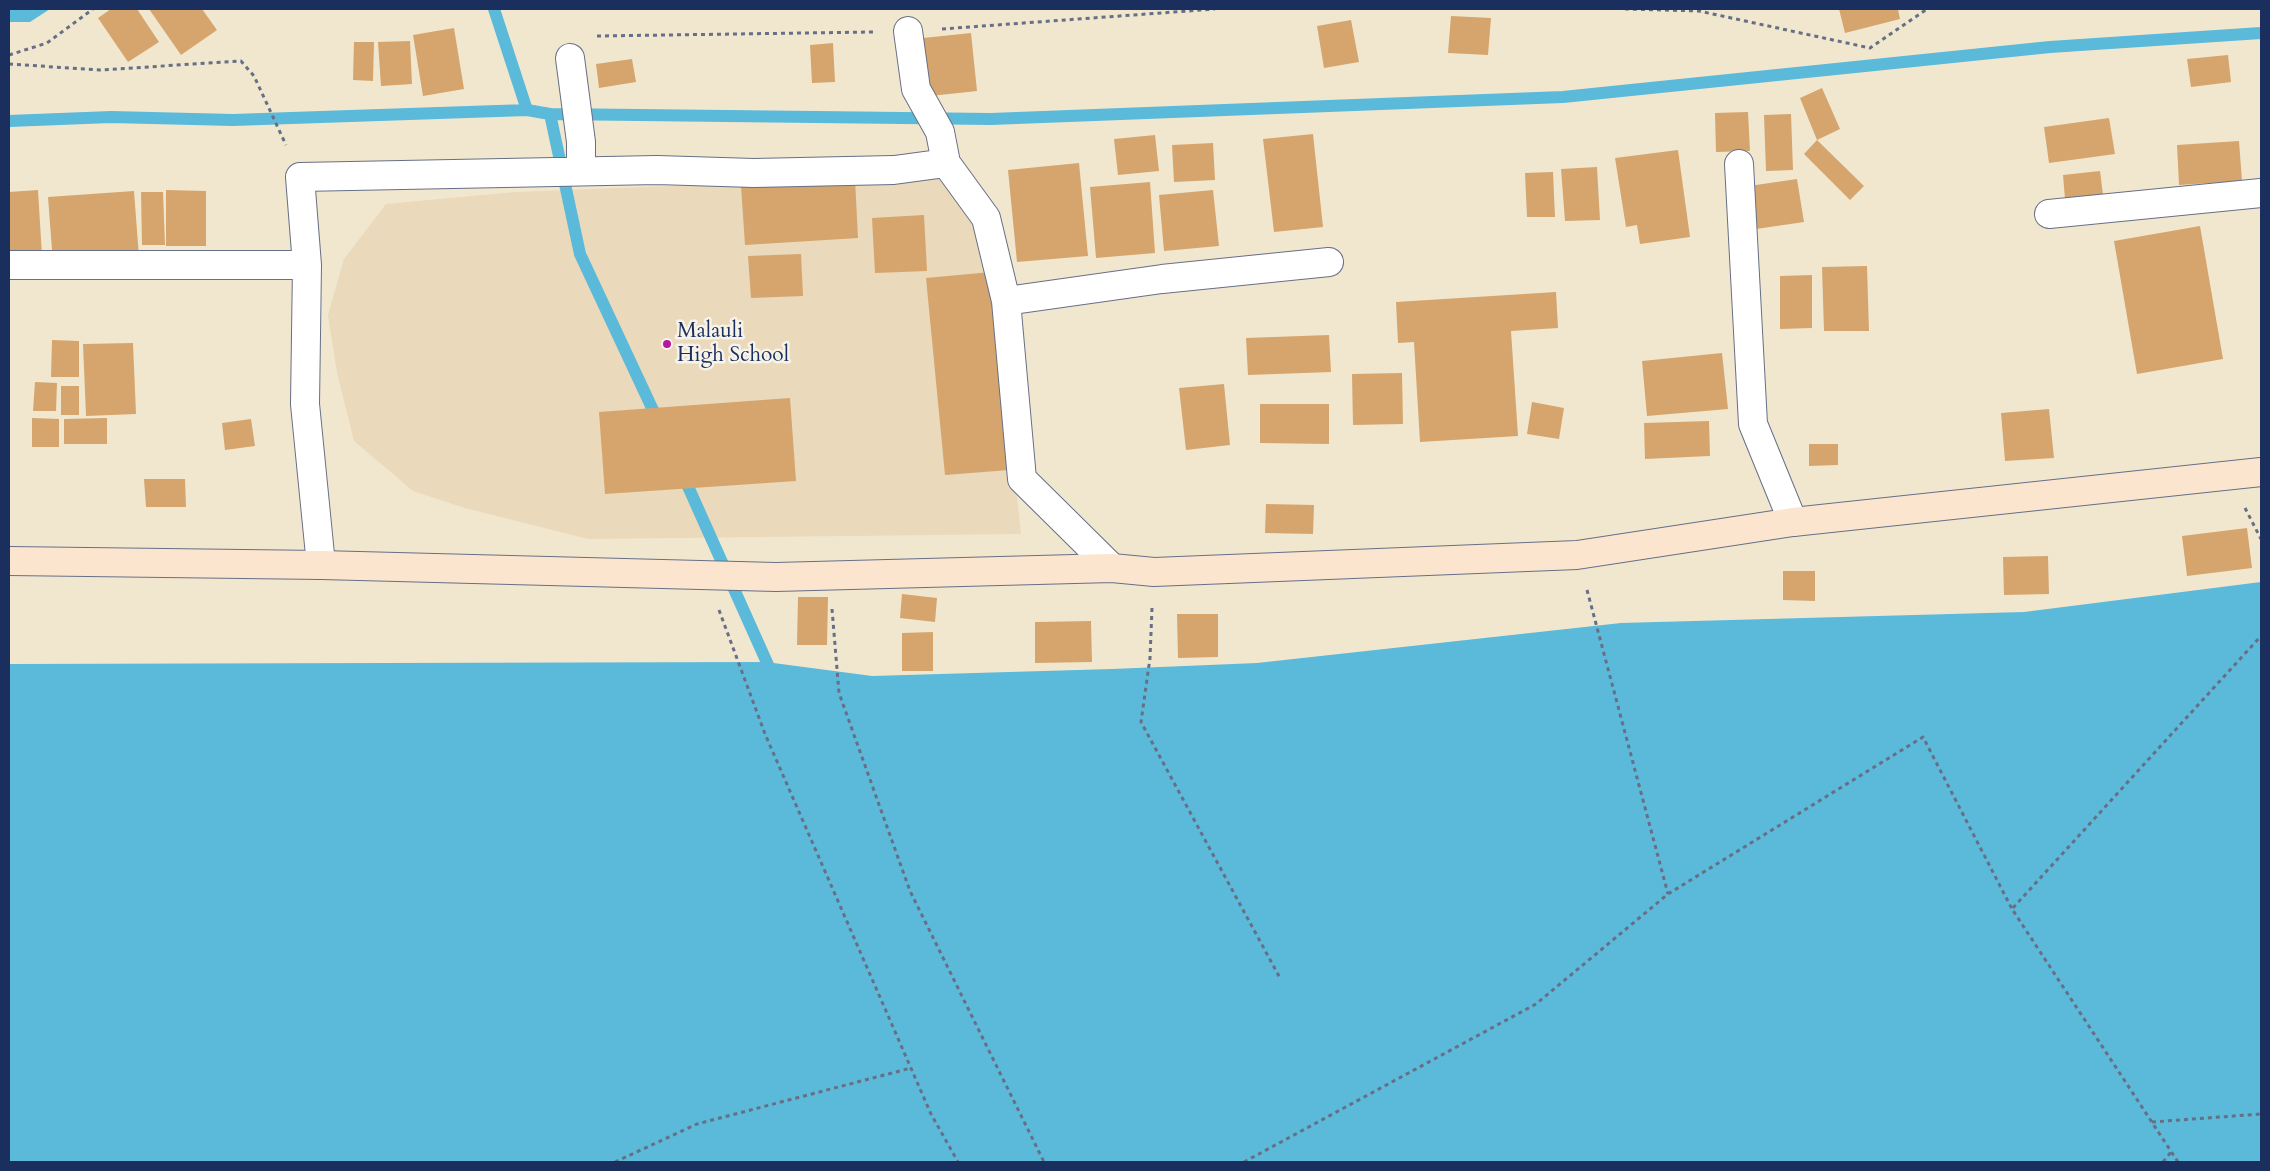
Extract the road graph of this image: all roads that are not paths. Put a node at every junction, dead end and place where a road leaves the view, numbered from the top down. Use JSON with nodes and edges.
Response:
{"nodes":[{"id":1,"x":908,"y":31,"type":"road end"},
{"id":2,"x":570,"y":58,"type":"road end"},
{"id":3,"x":946,"y":164,"type":"junction"},
{"id":4,"x":1739,"y":164,"type":"dead end"},
{"id":5,"x":576,"y":172,"type":"junction"},
{"id":6,"x":2261,"y":194,"type":"edge"},
{"id":7,"x":2049,"y":214,"type":"dead end"},
{"id":8,"x":1328,"y":262,"type":"dead end"},
{"id":9,"x":9,"y":265,"type":"edge"},
{"id":10,"x":307,"y":265,"type":"junction"},
{"id":11,"x":1006,"y":301,"type":"junction"},
{"id":12,"x":2261,"y":472,"type":"edge"},
{"id":13,"x":1793,"y":522,"type":"junction"},
{"id":14,"x":9,"y":561,"type":"edge"},
{"id":15,"x":321,"y":565,"type":"junction"},
{"id":16,"x":1112,"y":568,"type":"junction"}],
"edges":[{"from":1,"to":3,"type":"street"},
{"from":2,"to":5,"type":"street"},
{"from":3,"to":5,"type":"street"},
{"from":3,"to":11,"type":"street"},
{"from":4,"to":13,"type":"street"},
{"from":5,"to":10,"type":"street"},
{"from":6,"to":7,"type":"street"},
{"from":8,"to":11,"type":"street"},
{"from":9,"to":10,"type":"street"},
{"from":10,"to":15,"type":"street"},
{"from":11,"to":16,"type":"street"},
{"from":12,"to":13,"type":"street"},
{"from":13,"to":16,"type":"street"},
{"from":14,"to":15,"type":"street"},
{"from":15,"to":16,"type":"street"}]}
